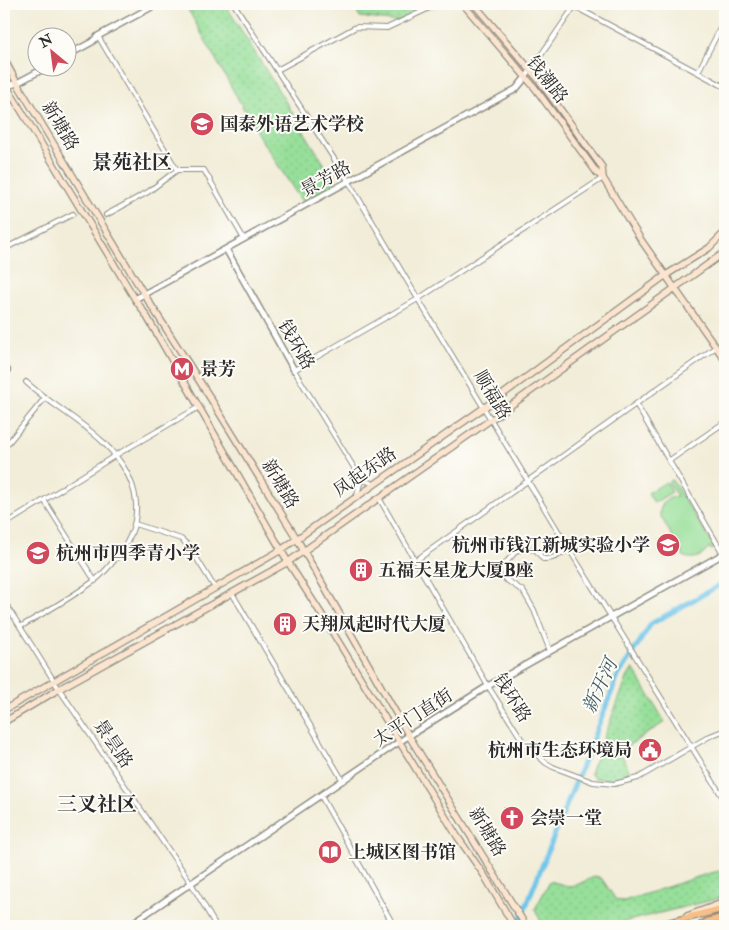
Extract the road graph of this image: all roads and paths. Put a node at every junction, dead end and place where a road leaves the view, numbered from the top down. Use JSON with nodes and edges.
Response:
{"nodes":[{"id":1,"x":157,"y":4,"type":"edge"},
{"id":2,"x":234,"y":4,"type":"edge"},
{"id":3,"x":438,"y":4,"type":"edge"},
{"id":4,"x":463,"y":4,"type":"edge"},
{"id":5,"x":474,"y":4,"type":"edge"},
{"id":6,"x":570,"y":4,"type":"edge"},
{"id":7,"x":576,"y":5,"type":"edge"},
{"id":8,"x":725,"y":19,"type":"edge"},
{"id":9,"x":98,"y":36,"type":"junction"},
{"id":10,"x":78,"y":50,"type":"edge"},
{"id":11,"x":4,"y":59,"type":"edge"},
{"id":12,"x":277,"y":70,"type":"junction"},
{"id":13,"x":532,"y":71,"type":"junction"},
{"id":14,"x":698,"y":72,"type":"junction"},
{"id":15,"x":28,"y":77,"type":"edge"},
{"id":16,"x":526,"y":77,"type":"junction"},
{"id":17,"x":16,"y":83,"type":"junction"},
{"id":18,"x":4,"y":85,"type":"edge"},
{"id":19,"x":725,"y":87,"type":"edge"},
{"id":20,"x":177,"y":170,"type":"junction"},
{"id":21,"x":603,"y":178,"type":"junction"},
{"id":22,"x":349,"y":182,"type":"junction"},
{"id":23,"x":73,"y":214,"type":"dead end"},
{"id":24,"x":106,"y":215,"type":"dead end"},
{"id":25,"x":725,"y":232,"type":"edge"},
{"id":26,"x":244,"y":239,"type":"junction"},
{"id":27,"x":226,"y":249,"type":"junction"},
{"id":28,"x":4,"y":250,"type":"edge"},
{"id":29,"x":725,"y":252,"type":"edge"},
{"id":30,"x":666,"y":275,"type":"junction"},
{"id":31,"x":674,"y":288,"type":"junction"},
{"id":32,"x":144,"y":294,"type":"junction"},
{"id":33,"x":135,"y":299,"type":"junction"},
{"id":34,"x":418,"y":299,"type":"junction"},
{"id":35,"x":716,"y":347,"type":"junction"},
{"id":36,"x":725,"y":360,"type":"edge"},
{"id":37,"x":294,"y":370,"type":"junction"},
{"id":38,"x":26,"y":382,"type":"dead end"},
{"id":39,"x":44,"y":398,"type":"junction"},
{"id":40,"x":636,"y":404,"type":"junction"},
{"id":41,"x":199,"y":407,"type":"junction"},
{"id":42,"x":484,"y":407,"type":"junction"},
{"id":43,"x":491,"y":420,"type":"junction"},
{"id":44,"x":725,"y":422,"type":"edge"},
{"id":45,"x":4,"y":448,"type":"edge"},
{"id":46,"x":116,"y":455,"type":"junction"},
{"id":47,"x":670,"y":460,"type":"junction"},
{"id":48,"x":361,"y":479,"type":"junction"},
{"id":49,"x":527,"y":480,"type":"junction"},
{"id":50,"x":374,"y":484,"type":"junction"},
{"id":51,"x":357,"y":496,"type":"junction"},
{"id":52,"x":378,"y":498,"type":"junction"},
{"id":53,"x":44,"y":500,"type":"junction"},
{"id":54,"x":135,"y":524,"type":"junction"},
{"id":55,"x":4,"y":525,"type":"edge"},
{"id":56,"x":297,"y":539,"type":"junction"},
{"id":57,"x":570,"y":549,"type":"junction"},
{"id":58,"x":281,"y":550,"type":"junction"},
{"id":59,"x":303,"y":552,"type":"junction"},
{"id":60,"x":725,"y":555,"type":"edge"},
{"id":61,"x":415,"y":561,"type":"junction"},
{"id":62,"x":288,"y":562,"type":"junction"},
{"id":63,"x":95,"y":581,"type":"junction"},
{"id":64,"x":215,"y":588,"type":"junction"},
{"id":65,"x":232,"y":593,"type":"junction"},
{"id":66,"x":4,"y":601,"type":"edge"},
{"id":67,"x":611,"y":617,"type":"junction"},
{"id":68,"x":20,"y":627,"type":"junction"},
{"id":69,"x":550,"y":651,"type":"junction"},
{"id":70,"x":53,"y":680,"type":"junction"},
{"id":71,"x":488,"y":686,"type":"junction"},
{"id":72,"x":59,"y":689,"type":"junction"},
{"id":73,"x":4,"y":710,"type":"edge"},
{"id":74,"x":4,"y":722,"type":"edge"},
{"id":75,"x":725,"y":730,"type":"edge"},
{"id":76,"x":409,"y":736,"type":"junction"},
{"id":77,"x":399,"y":742,"type":"junction"},
{"id":78,"x":691,"y":747,"type":"junction"},
{"id":79,"x":343,"y":781,"type":"junction"},
{"id":80,"x":321,"y":796,"type":"junction"},
{"id":81,"x":725,"y":801,"type":"edge"},
{"id":82,"x":192,"y":883,"type":"junction"},
{"id":83,"x":725,"y":902,"type":"edge"},
{"id":84,"x":725,"y":908,"type":"edge"},
{"id":85,"x":725,"y":917,"type":"edge"},
{"id":86,"x":678,"y":920,"type":"junction"},
{"id":87,"x":725,"y":924,"type":"edge"},
{"id":88,"x":514,"y":925,"type":"edge"},
{"id":89,"x":525,"y":925,"type":"edge"},
{"id":90,"x":128,"y":926,"type":"edge"},
{"id":91,"x":216,"y":926,"type":"edge"},
{"id":92,"x":394,"y":926,"type":"edge"},
{"id":93,"x":656,"y":926,"type":"edge"},
{"id":94,"x":700,"y":926,"type":"edge"},
{"id":95,"x":716,"y":926,"type":"edge"}],
"edges":[{"from":1,"to":9,"type":"street"},
{"from":2,"to":12,"type":"street","name":"顺福路"},
{"from":3,"to":12,"type":"street"},
{"from":4,"to":16,"type":"main road","name":"钱潮路"},
{"from":5,"to":13,"type":"main road","name":"钱潮路"},
{"from":6,"to":7,"type":"street"},
{"from":7,"to":13,"type":"street"},
{"from":7,"to":14,"type":"street"},
{"from":8,"to":14,"type":"street"},
{"from":9,"to":10,"type":"street"},
{"from":9,"to":20,"type":"street"},
{"from":11,"to":17,"type":"main road","name":"新塘路"},
{"from":12,"to":22,"type":"street","name":"顺福路"},
{"from":13,"to":16,"type":"street"},
{"from":13,"to":21,"type":"main road","name":"钱潮路"},
{"from":14,"to":19,"type":"street"},
{"from":15,"to":17,"type":"street"},
{"from":16,"to":21,"type":"main road","name":"钱潮路"},
{"from":16,"to":22,"type":"street","name":"景芳路"},
{"from":17,"to":18,"type":"street"},
{"from":17,"to":32,"type":"main road","name":"新塘路"},
{"from":18,"to":33,"type":"main road","name":"新塘路"},
{"from":20,"to":24,"type":"street"},
{"from":20,"to":26,"type":"street"},
{"from":21,"to":30,"type":"main road","name":"钱潮路"},
{"from":21,"to":34,"type":"street"},
{"from":22,"to":26,"type":"street","name":"景芳路"},
{"from":22,"to":34,"type":"street","name":"顺福路"},
{"from":23,"to":28,"type":"street"},
{"from":25,"to":30,"type":"main road","name":"凤起东路"},
{"from":26,"to":27,"type":"street","name":"景芳路"},
{"from":27,"to":32,"type":"street","name":"景芳路"},
{"from":27,"to":37,"type":"street","name":"钱环路"},
{"from":29,"to":31,"type":"main road","name":"凤起东路"},
{"from":30,"to":31,"type":"main road","name":"钱潮路"},
{"from":30,"to":42,"type":"main road","name":"凤起东路"},
{"from":31,"to":35,"type":"main road","name":"钱潮路"},
{"from":31,"to":43,"type":"main road","name":"凤起东路"},
{"from":32,"to":33,"type":"street","name":"景芳路"},
{"from":32,"to":56,"type":"main road","name":"新塘路"},
{"from":33,"to":41,"type":"main road","name":"新塘路"},
{"from":34,"to":37,"type":"street"},
{"from":34,"to":42,"type":"street","name":"顺福路"},
{"from":35,"to":36,"type":"main road","name":"钱潮路"},
{"from":35,"to":40,"type":"street"},
{"from":37,"to":48,"type":"street","name":"钱环路"},
{"from":38,"to":39,"type":"street"},
{"from":39,"to":45,"type":"street"},
{"from":39,"to":46,"type":"street"},
{"from":40,"to":47,"type":"street"},
{"from":40,"to":49,"type":"street"},
{"from":41,"to":46,"type":"street"},
{"from":41,"to":58,"type":"main road","name":"新塘路"},
{"from":42,"to":43,"type":"street","name":"顺福路"},
{"from":42,"to":50,"type":"main road","name":"凤起东路"},
{"from":43,"to":49,"type":"street","name":"顺福路"},
{"from":43,"to":52,"type":"main road","name":"凤起东路"},
{"from":44,"to":47,"type":"street"},
{"from":46,"to":53,"type":"street"},
{"from":46,"to":54,"type":"street"},
{"from":47,"to":60,"type":"street"},
{"from":48,"to":50,"type":"street"},
{"from":48,"to":51,"type":"street"},
{"from":49,"to":57,"type":"street","name":"顺福路"},
{"from":49,"to":61,"type":"street"},
{"from":50,"to":51,"type":"main road","name":"凤起东路"},
{"from":51,"to":56,"type":"main road","name":"凤起东路"},
{"from":52,"to":59,"type":"main road","name":"凤起东路"},
{"from":52,"to":61,"type":"street","name":"钱环路"},
{"from":53,"to":55,"type":"street"},
{"from":53,"to":63,"type":"street"},
{"from":54,"to":63,"type":"street"},
{"from":54,"to":64,"type":"street"},
{"from":56,"to":58,"type":"main road","name":"凤起东路"},
{"from":56,"to":59,"type":"main road","name":"新塘路"},
{"from":57,"to":67,"type":"street","name":"顺福路"},
{"from":57,"to":69,"type":"street"},
{"from":58,"to":62,"type":"main road","name":"新塘路"},
{"from":58,"to":64,"type":"main road","name":"凤起东路"},
{"from":59,"to":62,"type":"main road","name":"凤起东路"},
{"from":59,"to":76,"type":"main road","name":"新塘路"},
{"from":60,"to":67,"type":"street","name":"太平门直街"},
{"from":61,"to":71,"type":"street","name":"钱环路"},
{"from":62,"to":65,"type":"main road","name":"凤起东路"},
{"from":62,"to":77,"type":"main road","name":"新塘路"},
{"from":63,"to":68,"type":"street"},
{"from":64,"to":70,"type":"main road","name":"凤起东路"},
{"from":65,"to":72,"type":"main road","name":"凤起东路"},
{"from":65,"to":79,"type":"street"},
{"from":66,"to":68,"type":"street","name":"景昙路"},
{"from":67,"to":69,"type":"street","name":"太平门直街"},
{"from":67,"to":78,"type":"street","name":"顺福路"},
{"from":68,"to":70,"type":"street","name":"景昙路"},
{"from":69,"to":71,"type":"street","name":"太平门直街"},
{"from":70,"to":72,"type":"street","name":"景昙路"},
{"from":70,"to":73,"type":"main road","name":"凤起东路"},
{"from":71,"to":76,"type":"street","name":"太平门直街"},
{"from":71,"to":78,"type":"street","name":"钱环路"},
{"from":72,"to":74,"type":"main road","name":"凤起东路"},
{"from":72,"to":82,"type":"street","name":"景昙路"},
{"from":75,"to":78,"type":"street","name":"钱环路"},
{"from":76,"to":77,"type":"street","name":"太平门直街"},
{"from":76,"to":89,"type":"main road","name":"新塘路"},
{"from":77,"to":79,"type":"street","name":"太平门直街"},
{"from":77,"to":88,"type":"main road","name":"新塘路"},
{"from":78,"to":81,"type":"street","name":"顺福路"},
{"from":79,"to":80,"type":"street","name":"太平门直街"},
{"from":80,"to":82,"type":"street","name":"太平门直街"},
{"from":80,"to":92,"type":"street"},
{"from":82,"to":90,"type":"street","name":"太平门直街"},
{"from":82,"to":91,"type":"street","name":"景昙路"},
{"from":83,"to":86,"type":"main road"},
{"from":84,"to":86,"type":"main road"},
{"from":85,"to":94,"type":"main road"},
{"from":86,"to":93,"type":"main road"},
{"from":87,"to":95,"type":"main road"}]}
